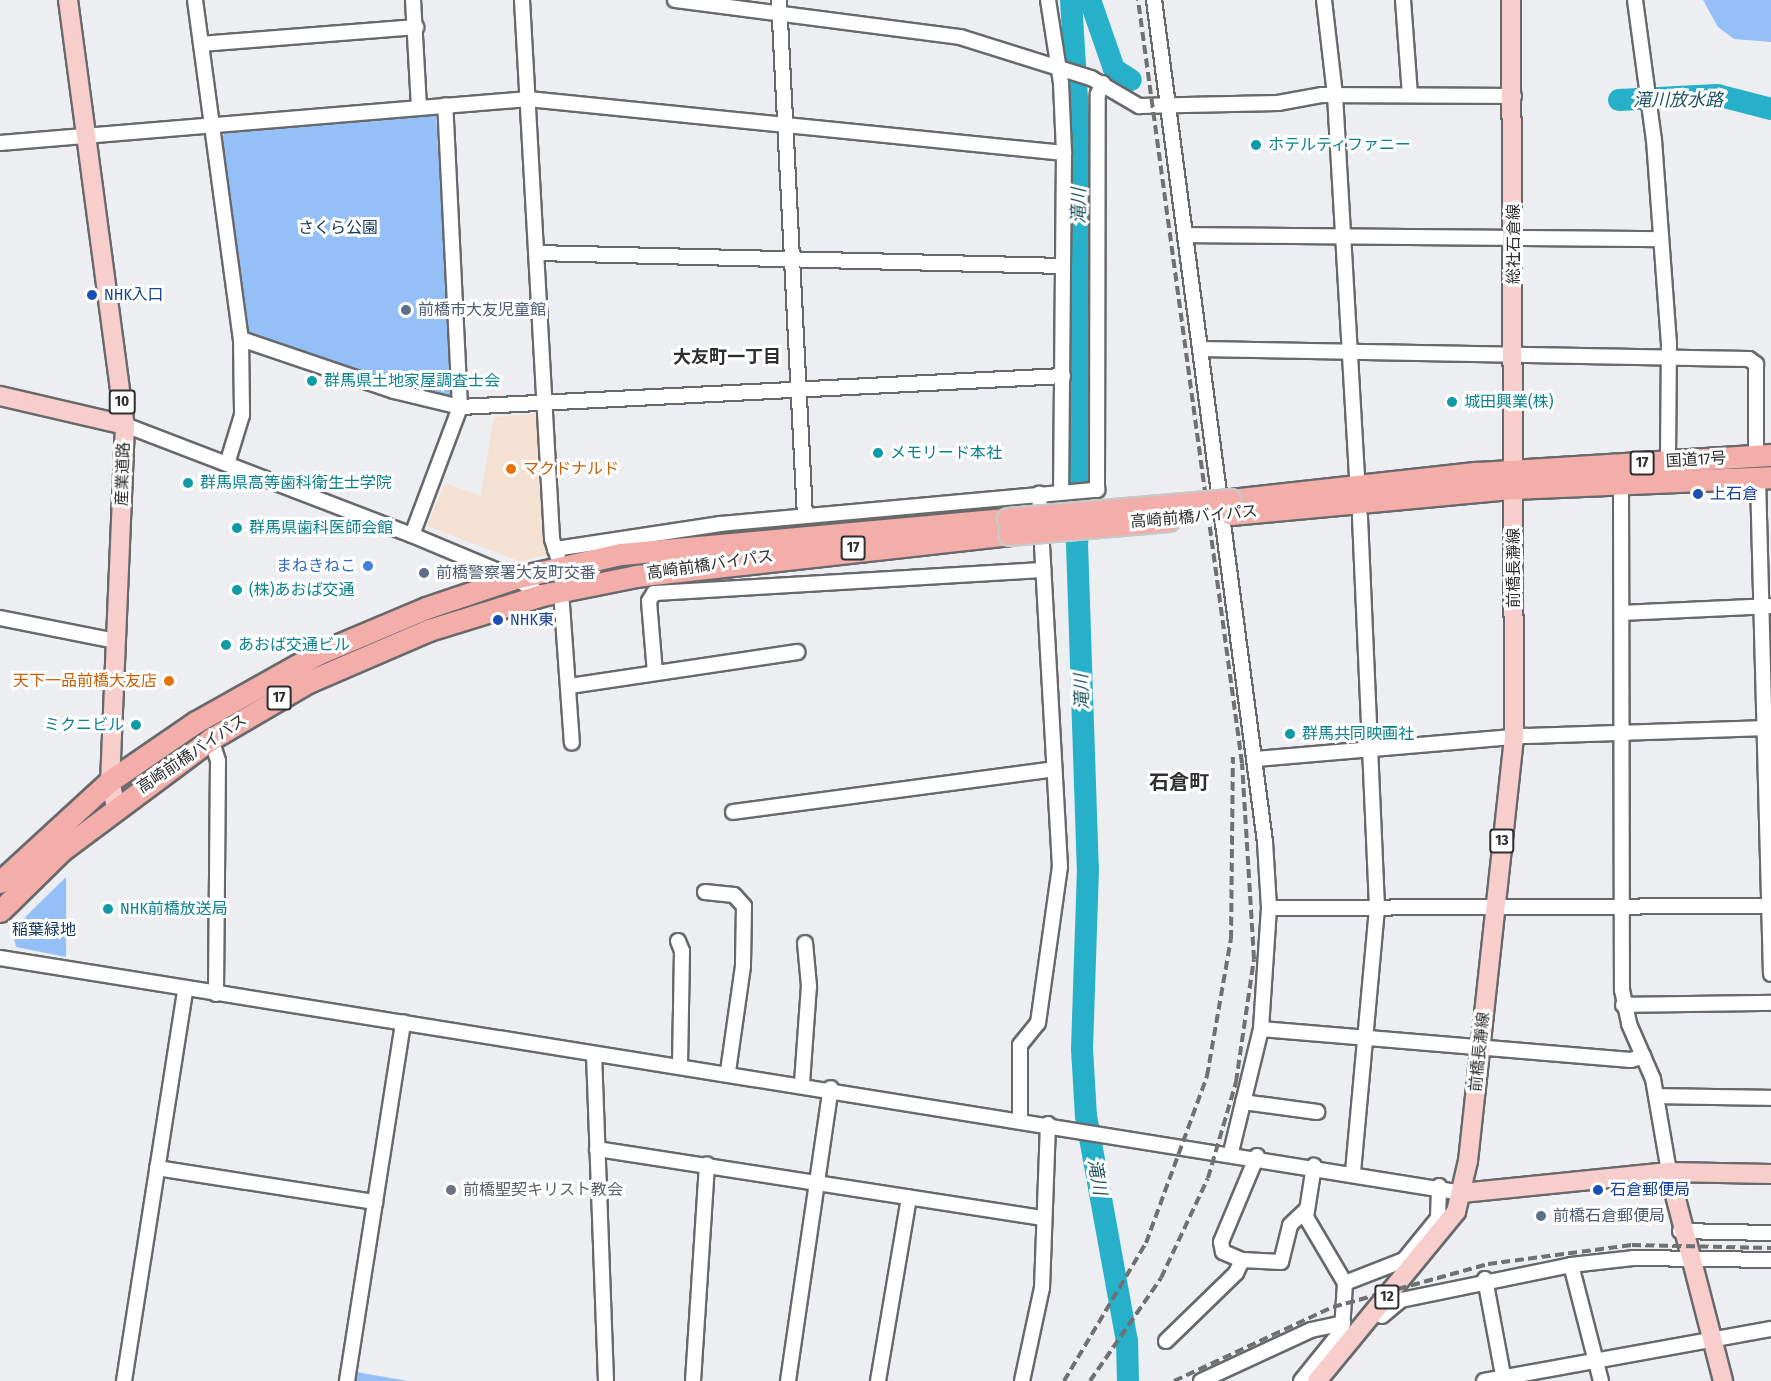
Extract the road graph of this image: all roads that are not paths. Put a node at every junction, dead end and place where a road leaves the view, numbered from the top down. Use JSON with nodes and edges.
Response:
{"nodes":[{"id":1,"x":68,"y":0,"type":"edge"},
{"id":2,"x":195,"y":0,"type":"edge"},
{"id":3,"x":413,"y":0,"type":"edge"},
{"id":4,"x":522,"y":0,"type":"edge"},
{"id":5,"x":675,"y":0,"type":"edge"},
{"id":6,"x":1048,"y":0,"type":"edge"},
{"id":7,"x":1154,"y":0,"type":"edge"},
{"id":8,"x":1324,"y":0,"type":"edge"},
{"id":9,"x":1403,"y":0,"type":"edge"},
{"id":10,"x":1511,"y":0,"type":"edge"},
{"id":11,"x":1635,"y":0,"type":"edge"},
{"id":12,"x":779,"y":7,"type":"edge"},
{"id":13,"x":416,"y":27,"type":"junction"},
{"id":14,"x":201,"y":44,"type":"junction"},
{"id":15,"x":1062,"y":68,"type":"junction"},
{"id":16,"x":1097,"y":80,"type":"junction"},
{"id":17,"x":1410,"y":95,"type":"junction"},
{"id":18,"x":1335,"y":96,"type":"junction"},
{"id":19,"x":1514,"y":96,"type":"junction"},
{"id":20,"x":528,"y":99,"type":"junction"},
{"id":21,"x":1171,"y":104,"type":"junction"},
{"id":22,"x":445,"y":105,"type":"junction"},
{"id":23,"x":420,"y":107,"type":"junction"},
{"id":24,"x":211,"y":123,"type":"junction"},
{"id":25,"x":786,"y":124,"type":"junction"},
{"id":26,"x":87,"y":138,"type":"junction"},
{"id":27,"x":0,"y":143,"type":"edge"},
{"id":28,"x":1064,"y":153,"type":"junction"},
{"id":29,"x":1185,"y":235,"type":"junction"},
{"id":30,"x":1343,"y":236,"type":"junction"},
{"id":31,"x":1515,"y":238,"type":"junction"},
{"id":32,"x":1661,"y":239,"type":"junction"},
{"id":33,"x":536,"y":253,"type":"junction"},
{"id":34,"x":792,"y":257,"type":"junction"},
{"id":35,"x":1063,"y":266,"type":"junction"},
{"id":36,"x":241,"y":339,"type":"junction"},
{"id":37,"x":1201,"y":349,"type":"junction"},
{"id":38,"x":1350,"y":350,"type":"junction"},
{"id":39,"x":1514,"y":352,"type":"junction"},
{"id":40,"x":1669,"y":354,"type":"junction"},
{"id":41,"x":1063,"y":376,"type":"junction"},
{"id":42,"x":799,"y":389,"type":"junction"},
{"id":43,"x":0,"y":396,"type":"edge"},
{"id":44,"x":545,"y":403,"type":"junction"},
{"id":45,"x":460,"y":406,"type":"junction"},
{"id":46,"x":124,"y":425,"type":"junction"},
{"id":47,"x":1764,"y":456,"type":"edge"},
{"id":48,"x":1668,"y":461,"type":"junction"},
{"id":49,"x":227,"y":464,"type":"junction"},
{"id":50,"x":1357,"y":475,"type":"dead end"},
{"id":51,"x":1765,"y":478,"type":"edge"},
{"id":52,"x":1513,"y":480,"type":"junction"},
{"id":53,"x":1621,"y":482,"type":"junction"},
{"id":54,"x":1064,"y":492,"type":"junction"},
{"id":55,"x":1039,"y":494,"type":"junction"},
{"id":56,"x":1360,"y":515,"type":"dead end"},
{"id":57,"x":805,"y":516,"type":"junction"},
{"id":58,"x":1008,"y":526,"type":"junction"},
{"id":59,"x":412,"y":535,"type":"junction"},
{"id":60,"x":558,"y":558,"type":"junction"},
{"id":61,"x":1043,"y":570,"type":"junction"},
{"id":62,"x":515,"y":578,"type":"junction"},
{"id":63,"x":551,"y":593,"type":"junction"},
{"id":64,"x":1766,"y":606,"type":"edge"},
{"id":65,"x":1622,"y":613,"type":"junction"},
{"id":66,"x":0,"y":618,"type":"edge"},
{"id":67,"x":116,"y":640,"type":"junction"},
{"id":68,"x":797,"y":652,"type":"dead end"},
{"id":69,"x":655,"y":673,"type":"junction"},
{"id":70,"x":570,"y":686,"type":"junction"},
{"id":71,"x":1768,"y":728,"type":"edge"},
{"id":72,"x":1624,"y":733,"type":"junction"},
{"id":73,"x":1514,"y":738,"type":"junction"},
{"id":74,"x":211,"y":739,"type":"junction"},
{"id":75,"x":572,"y":743,"type":"dead end"},
{"id":76,"x":1373,"y":751,"type":"junction"},
{"id":77,"x":1256,"y":759,"type":"junction"},
{"id":78,"x":1054,"y":769,"type":"junction"},
{"id":79,"x":110,"y":781,"type":"junction"},
{"id":80,"x":116,"y":807,"type":"junction"},
{"id":81,"x":733,"y":812,"type":"dead end"},
{"id":82,"x":0,"y":882,"type":"edge"},
{"id":83,"x":705,"y":892,"type":"dead end"},
{"id":84,"x":1625,"y":903,"type":"junction"},
{"id":85,"x":1495,"y":906,"type":"junction"},
{"id":86,"x":1770,"y":906,"type":"edge"},
{"id":87,"x":1377,"y":907,"type":"junction"},
{"id":88,"x":1269,"y":908,"type":"junction"},
{"id":89,"x":0,"y":911,"type":"edge"},
{"id":90,"x":678,"y":941,"type":"dead end"},
{"id":91,"x":805,"y":943,"type":"dead end"},
{"id":92,"x":0,"y":958,"type":"edge"},
{"id":93,"x":1771,"y":974,"type":"edge"},
{"id":94,"x":185,"y":990,"type":"junction"},
{"id":95,"x":216,"y":994,"type":"junction"},
{"id":96,"x":1771,"y":1003,"type":"edge"},
{"id":97,"x":1623,"y":1005,"type":"junction"},
{"id":98,"x":403,"y":1022,"type":"junction"},
{"id":99,"x":1261,"y":1029,"type":"junction"},
{"id":100,"x":1369,"y":1038,"type":"junction"},
{"id":101,"x":1480,"y":1049,"type":"junction"},
{"id":102,"x":594,"y":1053,"type":"junction"},
{"id":103,"x":1643,"y":1056,"type":"junction"},
{"id":104,"x":680,"y":1065,"type":"junction"},
{"id":105,"x":728,"y":1072,"type":"junction"},
{"id":106,"x":802,"y":1083,"type":"junction"},
{"id":107,"x":831,"y":1088,"type":"junction"},
{"id":108,"x":1658,"y":1096,"type":"junction"},
{"id":109,"x":1771,"y":1098,"type":"edge"},
{"id":110,"x":1244,"y":1102,"type":"junction"},
{"id":111,"x":1317,"y":1112,"type":"dead end"},
{"id":112,"x":1020,"y":1119,"type":"junction"},
{"id":113,"x":1048,"y":1124,"type":"junction"},
{"id":114,"x":597,"y":1149,"type":"junction"},
{"id":115,"x":1231,"y":1152,"type":"junction"},
{"id":116,"x":1257,"y":1156,"type":"junction"},
{"id":117,"x":707,"y":1164,"type":"junction"},
{"id":118,"x":1314,"y":1166,"type":"junction"},
{"id":119,"x":157,"y":1168,"type":"junction"},
{"id":120,"x":1353,"y":1172,"type":"junction"},
{"id":121,"x":1669,"y":1172,"type":"junction"},
{"id":122,"x":1771,"y":1174,"type":"edge"},
{"id":123,"x":818,"y":1182,"type":"junction"},
{"id":124,"x":1439,"y":1186,"type":"junction"},
{"id":125,"x":1462,"y":1193,"type":"junction"},
{"id":126,"x":909,"y":1198,"type":"junction"},
{"id":127,"x":375,"y":1202,"type":"junction"},
{"id":128,"x":1305,"y":1211,"type":"junction"},
{"id":129,"x":1043,"y":1218,"type":"junction"},
{"id":130,"x":1680,"y":1231,"type":"junction"},
{"id":131,"x":1771,"y":1233,"type":"edge"},
{"id":132,"x":1687,"y":1257,"type":"junction"},
{"id":133,"x":1242,"y":1260,"type":"junction"},
{"id":134,"x":1771,"y":1260,"type":"edge"},
{"id":135,"x":1571,"y":1265,"type":"junction"},
{"id":136,"x":1485,"y":1279,"type":"junction"},
{"id":137,"x":1345,"y":1283,"type":"junction"},
{"id":138,"x":1343,"y":1323,"type":"junction"},
{"id":139,"x":1771,"y":1329,"type":"edge"},
{"id":140,"x":1712,"y":1339,"type":"junction"},
{"id":141,"x":1166,"y":1341,"type":"dead end"},
{"id":142,"x":1596,"y":1360,"type":"junction"},
{"id":143,"x":1504,"y":1379,"type":"edge"},
{"id":144,"x":124,"y":1381,"type":"edge"},
{"id":145,"x":347,"y":1381,"type":"edge"},
{"id":146,"x":606,"y":1381,"type":"edge"},
{"id":147,"x":693,"y":1381,"type":"edge"},
{"id":148,"x":788,"y":1381,"type":"edge"},
{"id":149,"x":878,"y":1381,"type":"edge"},
{"id":150,"x":1022,"y":1381,"type":"edge"},
{"id":151,"x":1201,"y":1381,"type":"edge"},
{"id":152,"x":1301,"y":1381,"type":"edge"},
{"id":153,"x":1317,"y":1381,"type":"edge"},
{"id":154,"x":1326,"y":1381,"type":"edge"},
{"id":155,"x":1484,"y":1381,"type":"edge"},
{"id":156,"x":1601,"y":1381,"type":"edge"},
{"id":157,"x":1723,"y":1381,"type":"edge"}],
"edges":[{"from":1,"to":26,"type":"main road","name":"産業道路","number":"10"},
{"from":2,"to":14,"type":"street"},
{"from":3,"to":13,"type":"street"},
{"from":4,"to":20,"type":"street"},
{"from":5,"to":12,"type":"street"},
{"from":6,"to":15,"type":"street"},
{"from":7,"to":21,"type":"street"},
{"from":8,"to":18,"type":"street"},
{"from":9,"to":17,"type":"street"},
{"from":10,"to":19,"type":"main road","name":"総社石倉線"},
{"from":11,"to":32,"type":"street"},
{"from":12,"to":15,"type":"street"},
{"from":12,"to":25,"type":"street"},
{"from":13,"to":14,"type":"street"},
{"from":13,"to":23,"type":"street"},
{"from":14,"to":24,"type":"street"},
{"from":15,"to":16,"type":"street"},
{"from":15,"to":28,"type":"street"},
{"from":16,"to":21,"type":"street"},
{"from":16,"to":54,"type":"street"},
{"from":17,"to":18,"type":"street"},
{"from":17,"to":19,"type":"street"},
{"from":18,"to":21,"type":"street"},
{"from":18,"to":30,"type":"street"},
{"from":19,"to":31,"type":"main road","name":"総社石倉線"},
{"from":20,"to":22,"type":"street"},
{"from":20,"to":25,"type":"street"},
{"from":20,"to":33,"type":"street"},
{"from":21,"to":29,"type":"street"},
{"from":22,"to":23,"type":"street"},
{"from":22,"to":45,"type":"street"},
{"from":23,"to":24,"type":"street"},
{"from":24,"to":26,"type":"street"},
{"from":24,"to":36,"type":"street"},
{"from":25,"to":28,"type":"street"},
{"from":25,"to":34,"type":"street"},
{"from":26,"to":27,"type":"street"},
{"from":26,"to":46,"type":"main road","name":"産業道路","number":"10"},
{"from":28,"to":35,"type":"street"},
{"from":29,"to":30,"type":"street"},
{"from":29,"to":37,"type":"street"},
{"from":30,"to":31,"type":"street"},
{"from":30,"to":38,"type":"street"},
{"from":31,"to":32,"type":"street"},
{"from":31,"to":39,"type":"main road","name":"総社石倉線"},
{"from":32,"to":40,"type":"street"},
{"from":33,"to":34,"type":"street"},
{"from":33,"to":44,"type":"street"},
{"from":34,"to":35,"type":"street"},
{"from":34,"to":42,"type":"street"},
{"from":35,"to":41,"type":"street"},
{"from":36,"to":45,"type":"street"},
{"from":36,"to":49,"type":"street"},
{"from":37,"to":38,"type":"street"},
{"from":37,"to":77,"type":"street"},
{"from":38,"to":39,"type":"street"},
{"from":38,"to":50,"type":"street"},
{"from":39,"to":40,"type":"street"},
{"from":39,"to":52,"type":"main road","name":"総社石倉線"},
{"from":40,"to":47,"type":"street"},
{"from":40,"to":48,"type":"street"},
{"from":41,"to":42,"type":"street"},
{"from":41,"to":54,"type":"street"},
{"from":42,"to":44,"type":"street"},
{"from":42,"to":57,"type":"street"},
{"from":43,"to":46,"type":"main road"},
{"from":44,"to":45,"type":"street"},
{"from":44,"to":60,"type":"street"},
{"from":45,"to":59,"type":"street"},
{"from":46,"to":49,"type":"street"},
{"from":46,"to":67,"type":"main road","name":"産業道路","number":"10"},
{"from":47,"to":48,"type":"highway","name":"国道17号","number":"17"},
{"from":48,"to":52,"type":"highway","name":"国道17号","number":"17"},
{"from":49,"to":59,"type":"street"},
{"from":51,"to":53,"type":"highway","name":"国道17号","number":"17"},
{"from":51,"to":64,"type":"street"},
{"from":52,"to":53,"type":"highway","name":"国道17号","number":"17"},
{"from":52,"to":58,"type":"highway","name":"高崎前橋バイパス","number":"17","bridge":true},
{"from":52,"to":73,"type":"main road","name":"前橋長瀞線","number":"13"},
{"from":53,"to":65,"type":"street"},
{"from":54,"to":55,"type":"street"},
{"from":55,"to":57,"type":"street"},
{"from":55,"to":61,"type":"street"},
{"from":56,"to":76,"type":"street"},
{"from":57,"to":60,"type":"street"},
{"from":58,"to":60,"type":"highway","name":"高崎前橋バイパス","number":"17"},
{"from":58,"to":63,"type":"highway","name":"高崎前橋バイパス","number":"17"},
{"from":59,"to":62,"type":"street"},
{"from":60,"to":62,"type":"highway","name":"高崎前橋バイパス","number":"17"},
{"from":61,"to":69,"type":"street"},
{"from":61,"to":78,"type":"street"},
{"from":62,"to":63,"type":"street"},
{"from":62,"to":79,"type":"highway","name":"高崎前橋バイパス","number":"17"},
{"from":63,"to":70,"type":"street"},
{"from":63,"to":74,"type":"highway","name":"高崎前橋バイパス","number":"17"},
{"from":64,"to":65,"type":"street"},
{"from":64,"to":71,"type":"street"},
{"from":65,"to":72,"type":"street"},
{"from":66,"to":67,"type":"street"},
{"from":67,"to":79,"type":"main road","name":"産業道路","number":"10"},
{"from":68,"to":69,"type":"street"},
{"from":69,"to":70,"type":"street"},
{"from":70,"to":75,"type":"street"},
{"from":71,"to":72,"type":"street"},
{"from":71,"to":86,"type":"street"},
{"from":72,"to":73,"type":"street"},
{"from":72,"to":84,"type":"street"},
{"from":73,"to":76,"type":"street"},
{"from":73,"to":85,"type":"main road","name":"前橋長瀞線","number":"13"},
{"from":74,"to":80,"type":"highway","name":"高崎前橋バイパス","number":"17"},
{"from":74,"to":95,"type":"street"},
{"from":76,"to":77,"type":"street"},
{"from":76,"to":87,"type":"street"},
{"from":77,"to":88,"type":"street"},
{"from":78,"to":81,"type":"street"},
{"from":78,"to":112,"type":"street"},
{"from":79,"to":80,"type":"main road","name":"産業道路","number":"10"},
{"from":79,"to":82,"type":"highway","name":"高崎前橋バイパス","number":"17"},
{"from":80,"to":89,"type":"highway","name":"高崎前橋バイパス","number":"17"},
{"from":83,"to":105,"type":"street"},
{"from":84,"to":85,"type":"street"},
{"from":84,"to":86,"type":"street"},
{"from":84,"to":97,"type":"street"},
{"from":85,"to":87,"type":"street"},
{"from":85,"to":101,"type":"main road","name":"前橋長瀞線","number":"13"},
{"from":86,"to":93,"type":"street"},
{"from":87,"to":88,"type":"street"},
{"from":87,"to":100,"type":"street"},
{"from":88,"to":99,"type":"street"},
{"from":90,"to":104,"type":"street"},
{"from":91,"to":106,"type":"street"},
{"from":92,"to":94,"type":"street"},
{"from":94,"to":95,"type":"street"},
{"from":94,"to":119,"type":"street"},
{"from":95,"to":98,"type":"street"},
{"from":96,"to":97,"type":"street"},
{"from":97,"to":103,"type":"street"},
{"from":98,"to":102,"type":"street"},
{"from":98,"to":127,"type":"street"},
{"from":99,"to":100,"type":"street"},
{"from":99,"to":110,"type":"street"},
{"from":100,"to":101,"type":"street"},
{"from":100,"to":120,"type":"street"},
{"from":101,"to":103,"type":"street"},
{"from":101,"to":125,"type":"main road","name":"前橋長瀞線","number":"13"},
{"from":102,"to":104,"type":"street"},
{"from":102,"to":114,"type":"street"},
{"from":103,"to":108,"type":"street"},
{"from":104,"to":105,"type":"street"},
{"from":105,"to":106,"type":"street"},
{"from":106,"to":107,"type":"street"},
{"from":107,"to":112,"type":"street"},
{"from":107,"to":123,"type":"street"},
{"from":108,"to":109,"type":"street"},
{"from":108,"to":121,"type":"street"},
{"from":110,"to":111,"type":"street"},
{"from":110,"to":115,"type":"street"},
{"from":112,"to":113,"type":"street"},
{"from":113,"to":115,"type":"street"},
{"from":113,"to":129,"type":"street"},
{"from":114,"to":117,"type":"street"},
{"from":114,"to":146,"type":"street"},
{"from":115,"to":116,"type":"street"},
{"from":116,"to":118,"type":"street"},
{"from":116,"to":133,"type":"street"},
{"from":117,"to":123,"type":"street"},
{"from":117,"to":147,"type":"street"},
{"from":118,"to":120,"type":"street"},
{"from":118,"to":128,"type":"street"},
{"from":119,"to":127,"type":"street"},
{"from":119,"to":144,"type":"street"},
{"from":120,"to":124,"type":"street"},
{"from":121,"to":122,"type":"main road"},
{"from":121,"to":125,"type":"main road"},
{"from":121,"to":130,"type":"main road"},
{"from":123,"to":126,"type":"street"},
{"from":123,"to":148,"type":"street"},
{"from":124,"to":125,"type":"street"},
{"from":124,"to":137,"type":"street"},
{"from":125,"to":153,"type":"main road","number":"12"},
{"from":126,"to":129,"type":"street"},
{"from":126,"to":149,"type":"street"},
{"from":127,"to":145,"type":"street"},
{"from":128,"to":133,"type":"street"},
{"from":128,"to":137,"type":"street"},
{"from":129,"to":150,"type":"street"},
{"from":130,"to":131,"type":"street"},
{"from":130,"to":132,"type":"main road"},
{"from":132,"to":134,"type":"street"},
{"from":132,"to":135,"type":"street"},
{"from":132,"to":140,"type":"main road"},
{"from":133,"to":141,"type":"street"},
{"from":135,"to":136,"type":"street"},
{"from":135,"to":142,"type":"street"},
{"from":136,"to":143,"type":"street"},
{"from":136,"to":154,"type":"street"},
{"from":137,"to":138,"type":"street"},
{"from":138,"to":151,"type":"street"},
{"from":138,"to":152,"type":"street"},
{"from":139,"to":140,"type":"street"},
{"from":140,"to":142,"type":"street"},
{"from":140,"to":157,"type":"main road"},
{"from":142,"to":143,"type":"street"},
{"from":142,"to":156,"type":"street"},
{"from":143,"to":155,"type":"street"}]}
